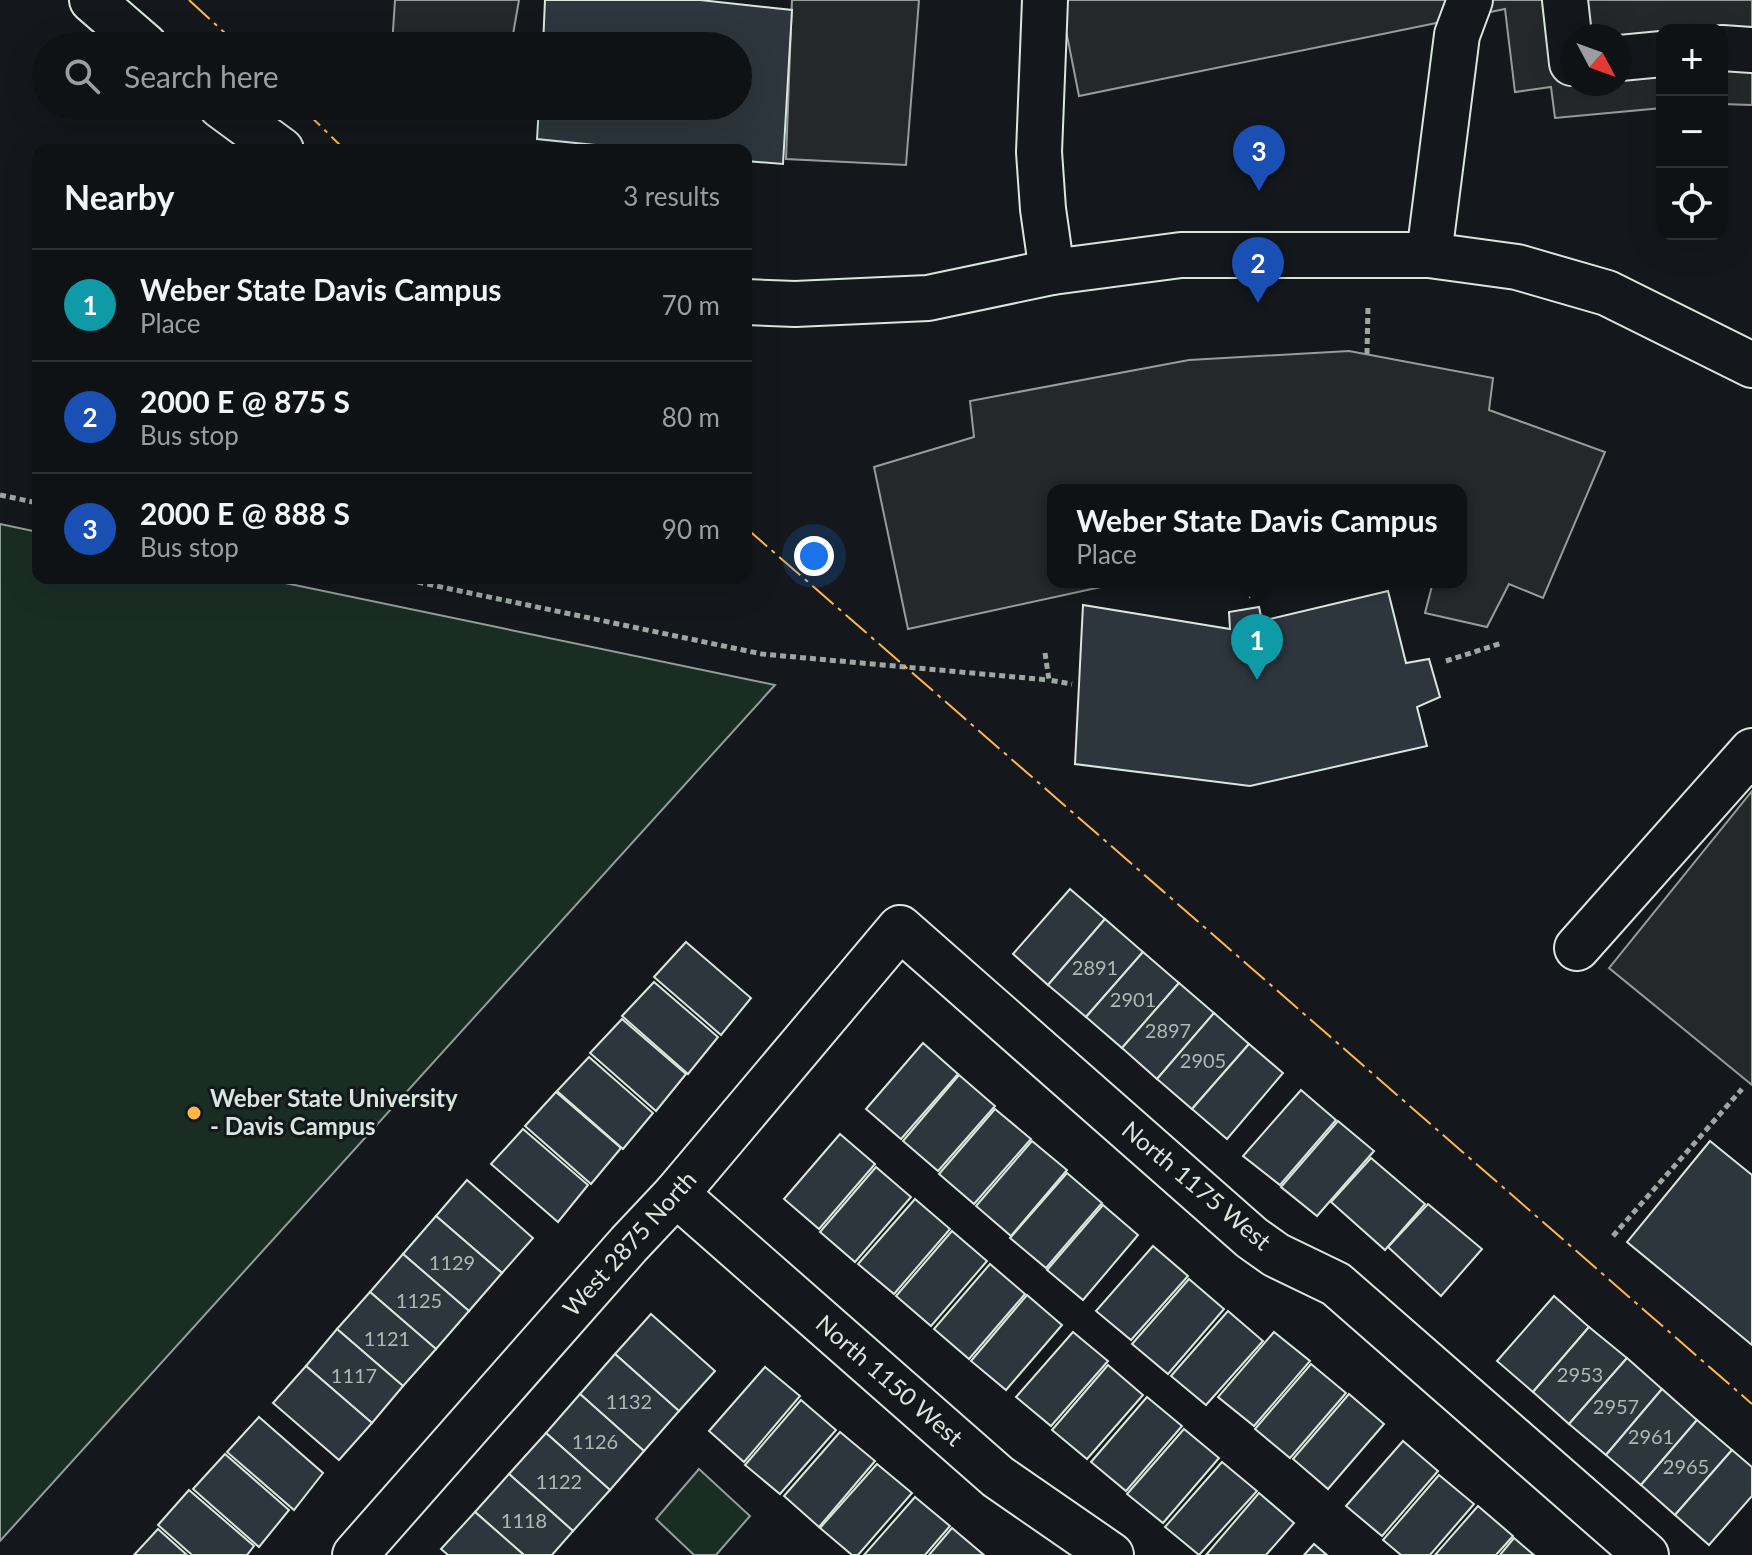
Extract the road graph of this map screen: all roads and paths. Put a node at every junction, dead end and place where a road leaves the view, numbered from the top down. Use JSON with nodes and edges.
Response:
{"nodes":[{"id":1,"x":92,"y":0,"type":"edge"},
{"id":2,"x":1045,"y":0,"type":"edge"},
{"id":3,"x":1470,"y":0,"type":"edge"},
{"id":4,"x":1565,"y":0,"type":"edge"},
{"id":5,"x":1568,"y":24,"type":"edge"},
{"id":6,"x":129,"y":32,"type":"edge"},
{"id":7,"x":1728,"y":48,"type":"edge"},
{"id":8,"x":1752,"y":50,"type":"edge"},
{"id":9,"x":1656,"y":55,"type":"edge"},
{"id":10,"x":1632,"y":57,"type":"edge"},
{"id":11,"x":240,"y":120,"type":"edge"},
{"id":12,"x":273,"y":144,"type":"edge"},
{"id":13,"x":1429,"y":255,"type":"junction"},
{"id":14,"x":1052,"y":272,"type":"junction"},
{"id":15,"x":752,"y":302,"type":"edge"},
{"id":16,"x":1368,"y":305,"type":"dead end"},
{"id":17,"x":1367,"y":354,"type":"dead end"},
{"id":18,"x":1752,"y":365,"type":"edge"},
{"id":19,"x":0,"y":495,"type":"edge"},
{"id":20,"x":32,"y":502,"type":"edge"},
{"id":21,"x":427,"y":584,"type":"edge"},
{"id":22,"x":1251,"y":588,"type":"edge"},
{"id":23,"x":1252,"y":602,"type":"dead end"},
{"id":24,"x":1502,"y":643,"type":"dead end"},
{"id":25,"x":1045,"y":653,"type":"dead end"},
{"id":26,"x":1446,"y":661,"type":"dead end"},
{"id":27,"x":1049,"y":680,"type":"junction"},
{"id":28,"x":1072,"y":684,"type":"dead end"},
{"id":29,"x":1752,"y":751,"type":"edge"},
{"id":30,"x":900,"y":928,"type":"joint"},
{"id":31,"x":1577,"y":948,"type":"dead end"},
{"id":32,"x":1742,"y":1089,"type":"dead end"},
{"id":33,"x":676,"y":1194,"type":"junction"},
{"id":34,"x":1613,"y":1236,"type":"dead end"},
{"id":35,"x":363,"y":1553,"type":"edge"},
{"id":36,"x":1111,"y":1555,"type":"edge"},
{"id":37,"x":1646,"y":1555,"type":"edge"}],
"edges":[{"from":1,"to":6,"type":"street"},
{"from":2,"to":14,"type":"street"},
{"from":3,"to":13,"type":"street"},
{"from":4,"to":5,"type":"street"},
{"from":7,"to":8,"type":"street"},
{"from":9,"to":10,"type":"street"},
{"from":11,"to":12,"type":"street"},
{"from":13,"to":14,"type":"street"},
{"from":13,"to":18,"type":"street"},
{"from":14,"to":15,"type":"street"},
{"from":16,"to":17,"type":"path"},
{"from":19,"to":20,"type":"path"},
{"from":21,"to":27,"type":"path"},
{"from":22,"to":23,"type":"path"},
{"from":24,"to":26,"type":"path"},
{"from":25,"to":27,"type":"path"},
{"from":27,"to":28,"type":"path"},
{"from":29,"to":31,"type":"street"},
{"from":30,"to":33,"type":"street","name":"West 2875 North"},
{"from":30,"to":37,"type":"street","name":"North 1175 West"},
{"from":32,"to":34,"type":"path"},
{"from":33,"to":35,"type":"street","name":"West 2875 North"},
{"from":33,"to":36,"type":"street","name":"North 1150 West"}]}
